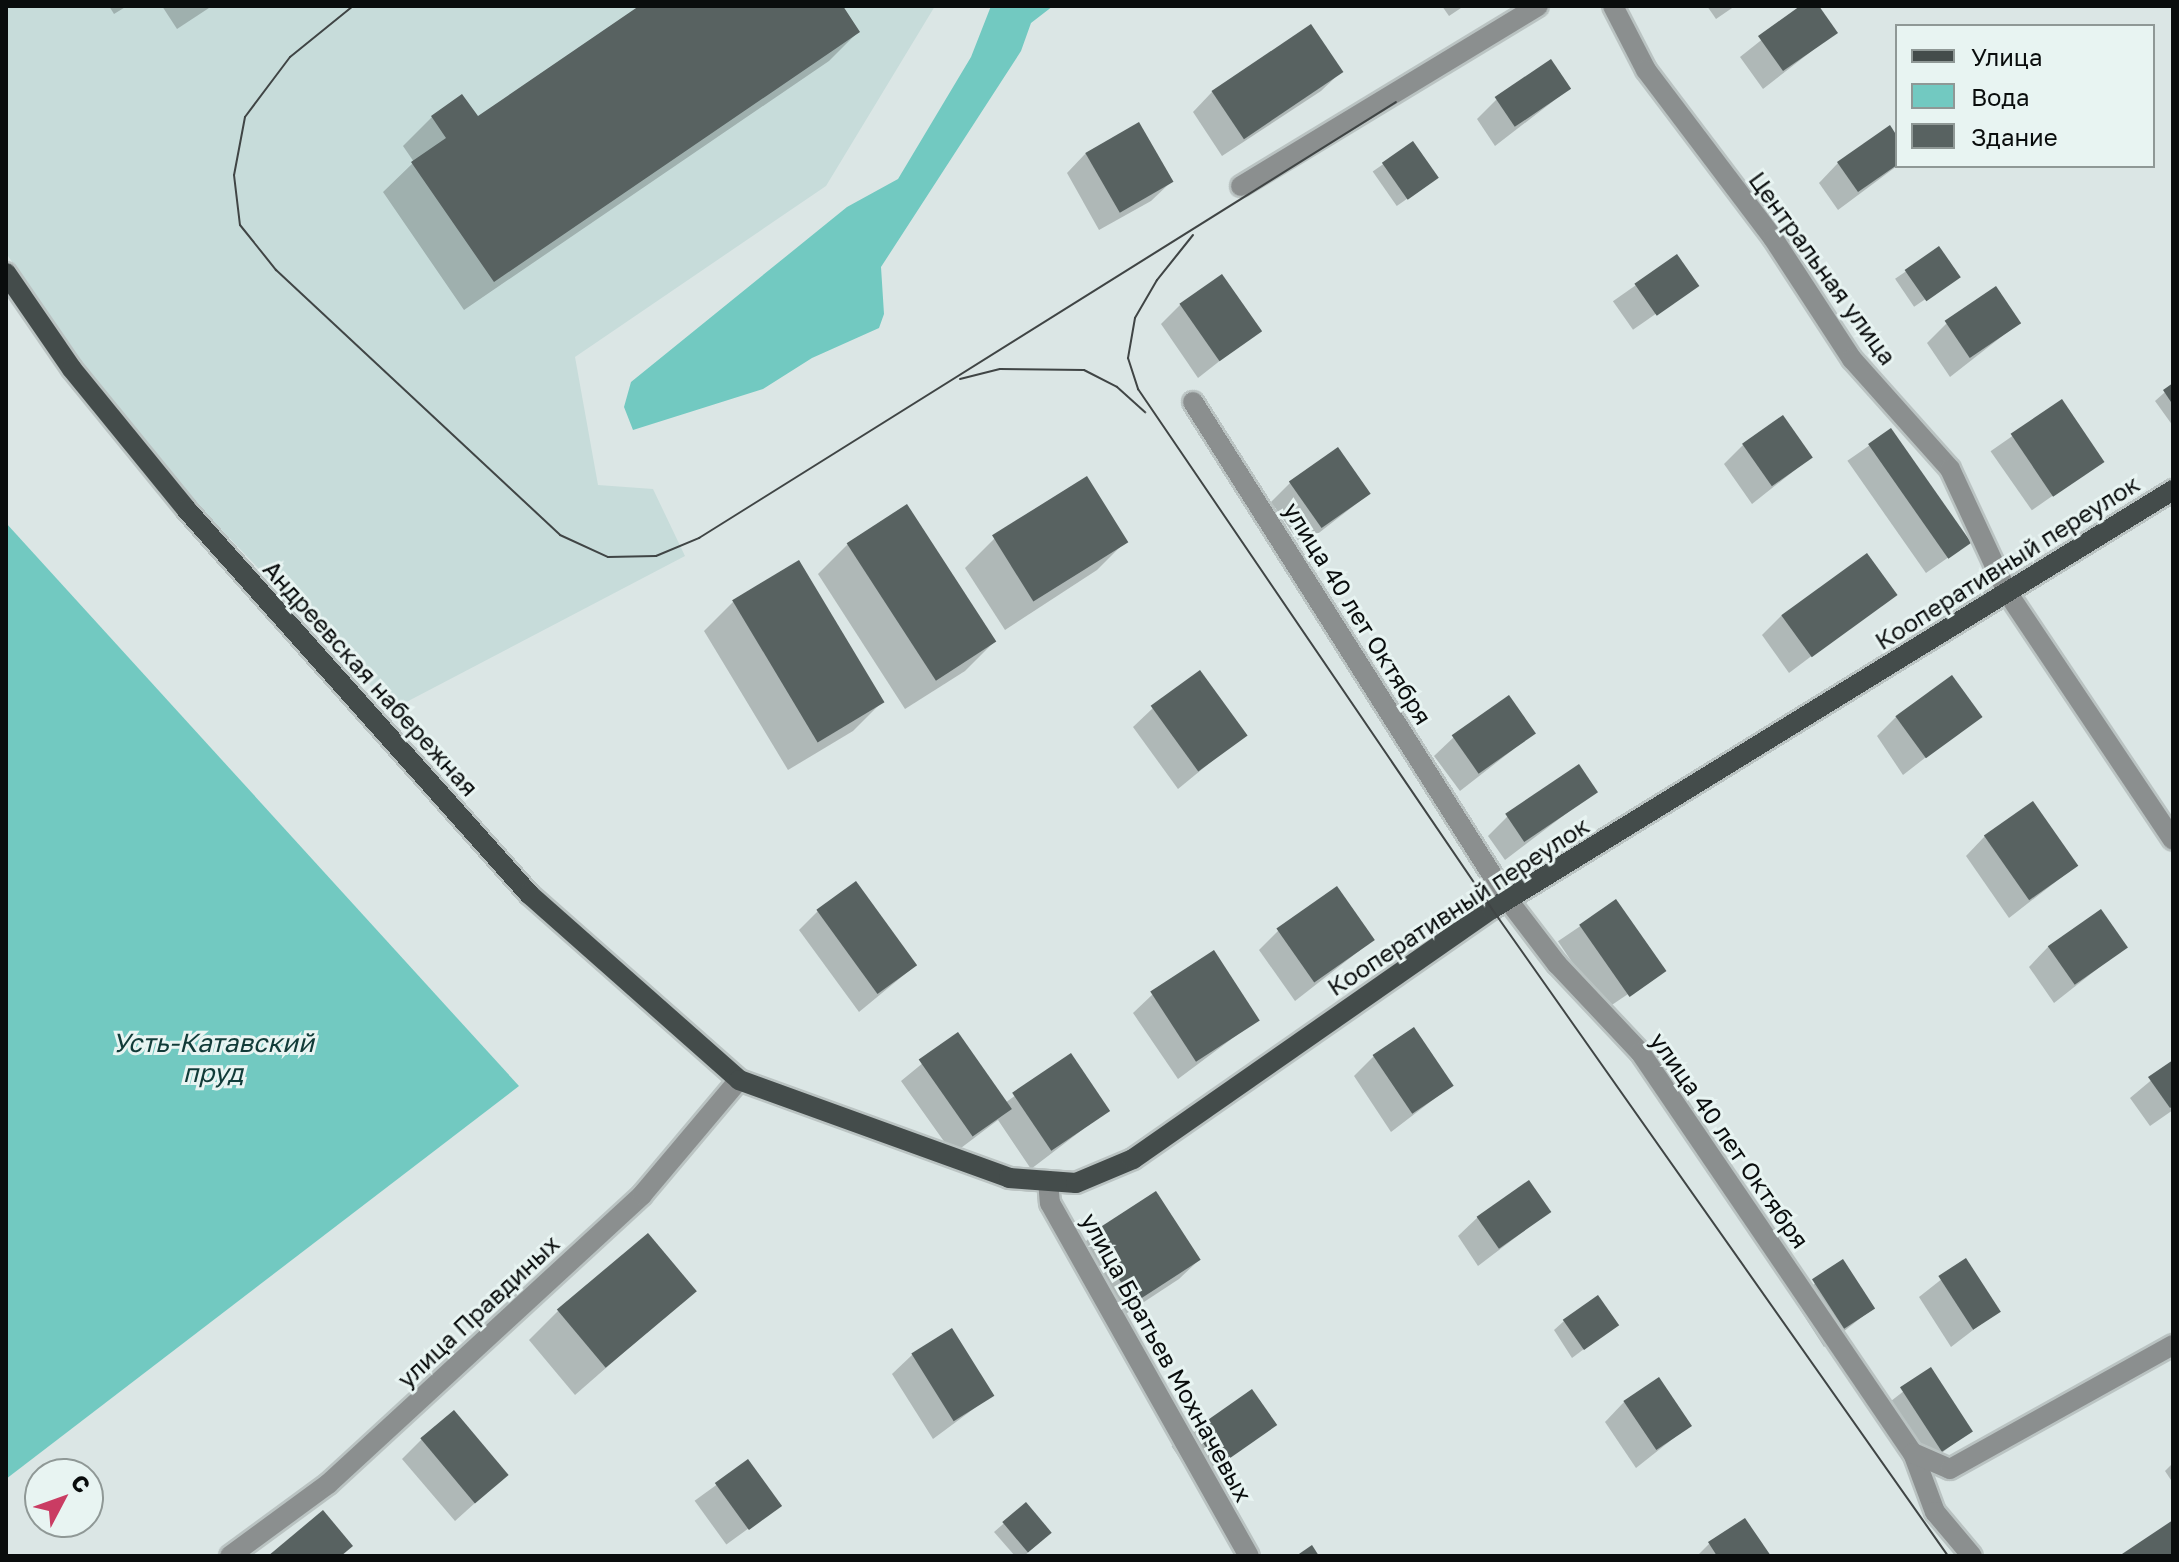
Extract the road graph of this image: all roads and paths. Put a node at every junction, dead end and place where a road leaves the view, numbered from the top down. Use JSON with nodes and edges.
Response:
{"nodes":[{"id":1,"x":1538,"y":6,"type":"edge"},
{"id":2,"x":1613,"y":6,"type":"edge"},
{"id":3,"x":1241,"y":186,"type":"dead end"},
{"id":4,"x":6,"y":273,"type":"edge"},
{"id":5,"x":1193,"y":402,"type":"dead end"},
{"id":6,"x":2173,"y":490,"type":"edge"},
{"id":7,"x":2007,"y":592,"type":"junction"},
{"id":8,"x":2173,"y":840,"type":"edge"},
{"id":9,"x":1508,"y":900,"type":"junction"},
{"id":10,"x":739,"y":1080,"type":"junction"},
{"id":11,"x":1048,"y":1181,"type":"junction"},
{"id":12,"x":2173,"y":1345,"type":"edge"},
{"id":13,"x":1913,"y":1453,"type":"junction"},
{"id":14,"x":230,"y":1556,"type":"edge"},
{"id":15,"x":1249,"y":1556,"type":"edge"},
{"id":16,"x":1972,"y":1556,"type":"edge"}],
"edges":[{"from":1,"to":3,"type":"street"},
{"from":2,"to":7,"type":"street","name":"Центральная улица"},
{"from":4,"to":10,"type":"main road","name":"Андреевская набережная"},
{"from":5,"to":9,"type":"street","name":"улица 40 лет Октября"},
{"from":6,"to":7,"type":"main road","name":"Кооперативный переулок"},
{"from":7,"to":8,"type":"street","name":"Центральная улица"},
{"from":7,"to":9,"type":"main road","name":"Кооперативный переулок"},
{"from":9,"to":11,"type":"main road","name":"Кооперативный переулок"},
{"from":9,"to":13,"type":"street","name":"улица 40 лет Октября"},
{"from":10,"to":11,"type":"main road","name":"Кооперативный переулок"},
{"from":10,"to":14,"type":"street","name":"улица Правдиных"},
{"from":11,"to":15,"type":"street","name":"улица Братьев Мохначевых"},
{"from":12,"to":13,"type":"street"},
{"from":13,"to":16,"type":"street","name":"улица 40 лет Октября"}]}
